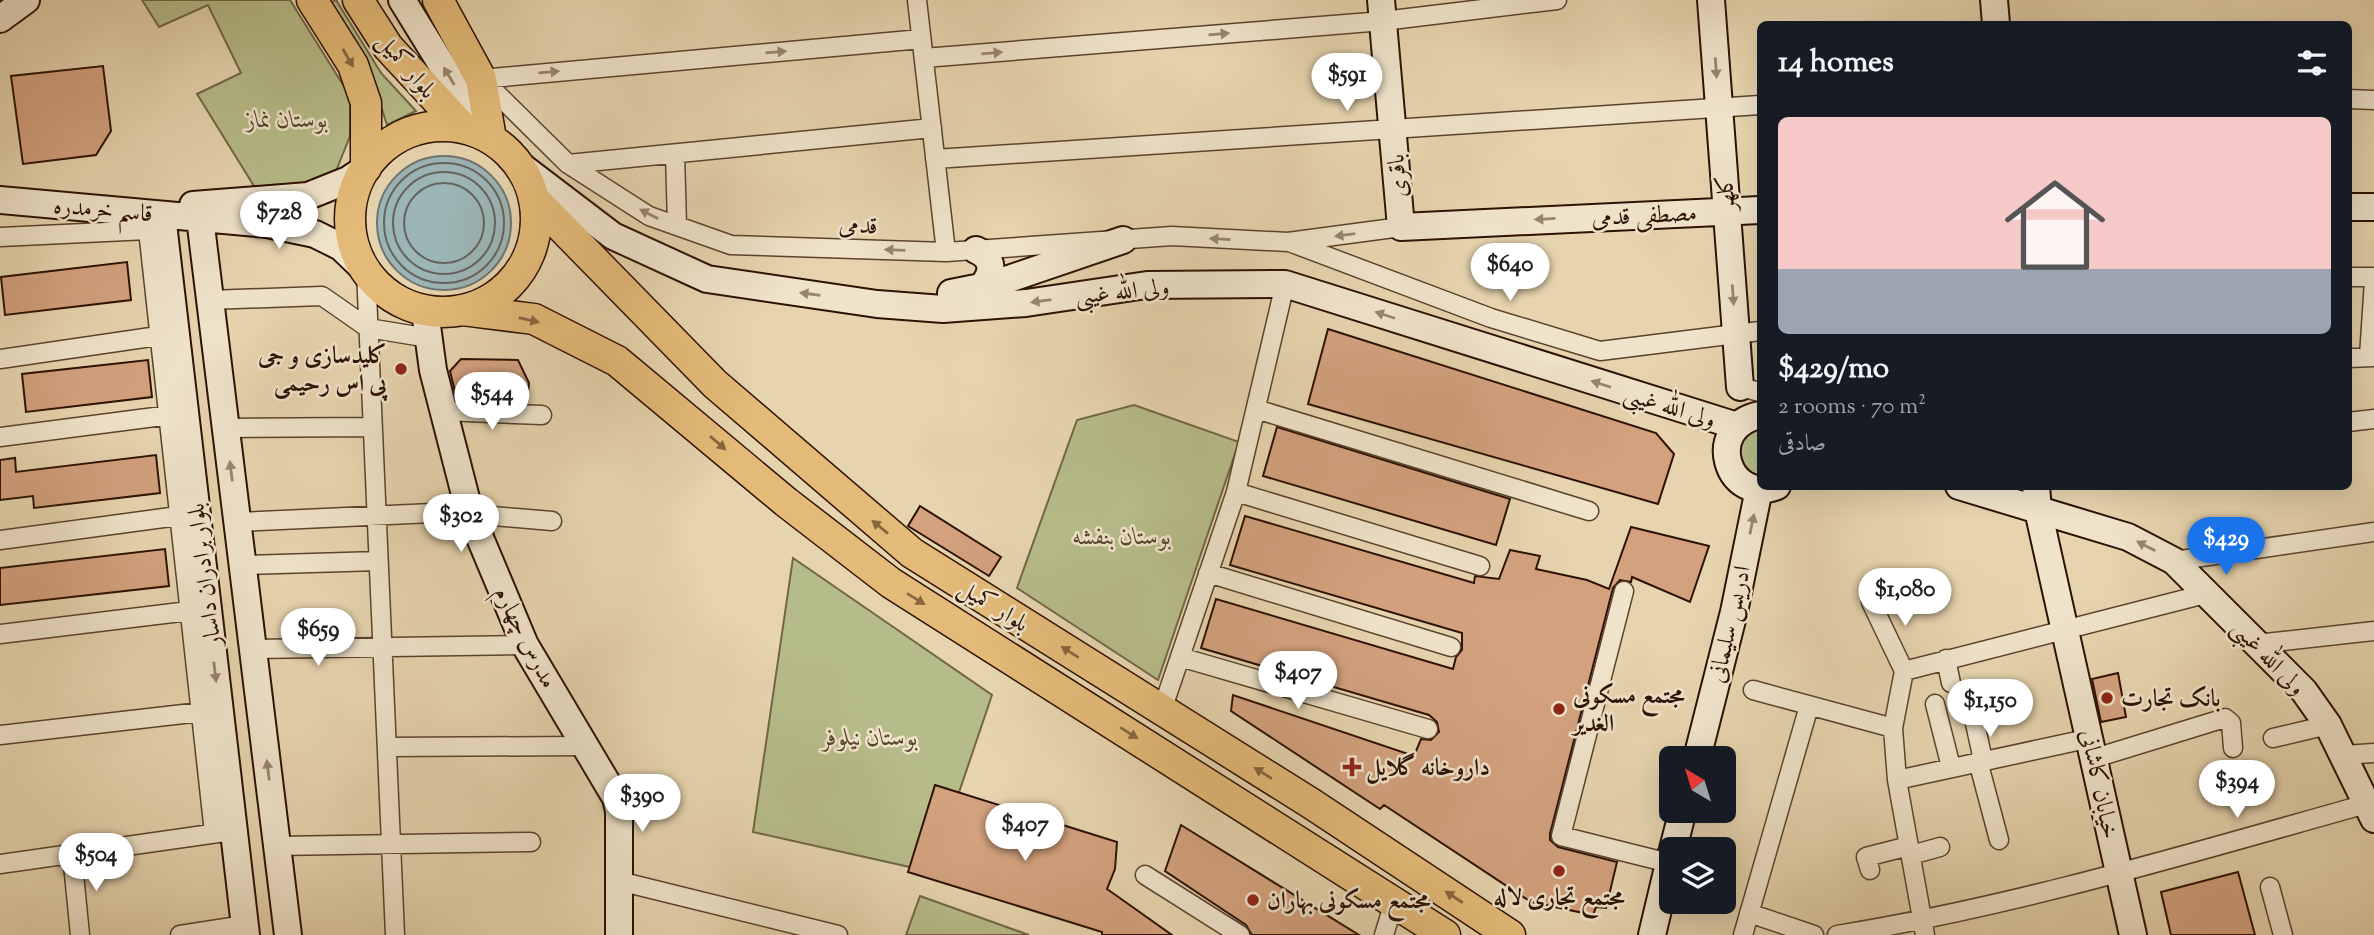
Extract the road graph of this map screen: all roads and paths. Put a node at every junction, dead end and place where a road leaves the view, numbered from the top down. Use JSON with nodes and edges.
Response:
{"nodes":[{"id":1,"x":26,"y":0,"type":"edge"},
{"id":2,"x":312,"y":0,"type":"edge"},
{"id":3,"x":358,"y":0,"type":"edge"},
{"id":4,"x":402,"y":0,"type":"edge"},
{"id":5,"x":438,"y":0,"type":"edge"},
{"id":6,"x":917,"y":0,"type":"edge"},
{"id":7,"x":1557,"y":0,"type":"edge"},
{"id":8,"x":1711,"y":0,"type":"edge"},
{"id":9,"x":1994,"y":0,"type":"edge"},
{"id":10,"x":1382,"y":11,"type":"edge"},
{"id":11,"x":0,"y":19,"type":"edge"},
{"id":12,"x":1996,"y":21,"type":"edge"},
{"id":13,"x":921,"y":39,"type":"junction"},
{"id":14,"x":924,"y":58,"type":"junction"},
{"id":15,"x":481,"y":79,"type":"junction"},
{"id":16,"x":2352,"y":99,"type":"edge"},
{"id":17,"x":2374,"y":100,"type":"edge"},
{"id":18,"x":1757,"y":105,"type":"edge"},
{"id":19,"x":1719,"y":108,"type":"junction"},
{"id":20,"x":932,"y":128,"type":"junction"},
{"id":21,"x":1392,"y":129,"type":"junction"},
{"id":22,"x":479,"y":134,"type":"junction"},
{"id":23,"x":675,"y":153,"type":"junction"},
{"id":24,"x":935,"y":159,"type":"junction"},
{"id":25,"x":568,"y":164,"type":"junction"},
{"id":26,"x":521,"y":166,"type":"junction"},
{"id":27,"x":366,"y":168,"type":"junction"},
{"id":28,"x":0,"y":200,"type":"edge"},
{"id":29,"x":535,"y":200,"type":"junction"},
{"id":30,"x":2352,"y":207,"type":"edge"},
{"id":31,"x":2374,"y":207,"type":"edge"},
{"id":32,"x":1757,"y":210,"type":"edge"},
{"id":33,"x":1727,"y":211,"type":"junction"},
{"id":34,"x":200,"y":218,"type":"junction"},
{"id":35,"x":155,"y":223,"type":"junction"},
{"id":36,"x":677,"y":225,"type":"junction"},
{"id":37,"x":1401,"y":227,"type":"junction"},
{"id":38,"x":0,"y":237,"type":"edge"},
{"id":39,"x":1123,"y":240,"type":"junction"},
{"id":40,"x":1288,"y":242,"type":"junction"},
{"id":41,"x":976,"y":250,"type":"junction"},
{"id":42,"x":946,"y":252,"type":"junction"},
{"id":43,"x":366,"y":271,"type":"junction"},
{"id":44,"x":2352,"y":277,"type":"edge"},
{"id":45,"x":2374,"y":279,"type":"edge"},
{"id":46,"x":1285,"y":284,"type":"junction"},
{"id":47,"x":977,"y":289,"type":"junction"},
{"id":48,"x":210,"y":300,"type":"junction"},
{"id":49,"x":859,"y":301,"type":"junction"},
{"id":50,"x":462,"y":310,"type":"junction"},
{"id":51,"x":427,"y":324,"type":"junction"},
{"id":52,"x":368,"y":328,"type":"junction"},
{"id":53,"x":1748,"y":332,"type":"edge"},
{"id":54,"x":158,"y":336,"type":"junction"},
{"id":55,"x":2371,"y":356,"type":"edge"},
{"id":56,"x":2352,"y":358,"type":"edge"},
{"id":57,"x":0,"y":359,"type":"edge"},
{"id":58,"x":1750,"y":389,"type":"edge"},
{"id":59,"x":1256,"y":409,"type":"junction"},
{"id":60,"x":442,"y":411,"type":"junction"},
{"id":61,"x":176,"y":414,"type":"junction"},
{"id":62,"x":542,"y":415,"type":"dead end"},
{"id":63,"x":2374,"y":419,"type":"edge"},
{"id":64,"x":1749,"y":420,"type":"edge"},
{"id":65,"x":2352,"y":422,"type":"edge"},
{"id":66,"x":372,"y":427,"type":"junction"},
{"id":67,"x":226,"y":428,"type":"junction"},
{"id":68,"x":0,"y":437,"type":"edge"},
{"id":69,"x":1757,"y":485,"type":"edge"},
{"id":70,"x":1767,"y":490,"type":"edge"},
{"id":71,"x":1985,"y":490,"type":"edge"},
{"id":72,"x":1236,"y":492,"type":"junction"},
{"id":73,"x":2037,"y":498,"type":"edge"},
{"id":74,"x":1589,"y":511,"type":"dead end"},
{"id":75,"x":376,"y":513,"type":"junction"},
{"id":76,"x":462,"y":513,"type":"junction"},
{"id":77,"x":178,"y":516,"type":"junction"},
{"id":78,"x":552,"y":521,"type":"dead end"},
{"id":79,"x":238,"y":522,"type":"junction"},
{"id":80,"x":2374,"y":532,"type":"edge"},
{"id":81,"x":0,"y":540,"type":"edge"},
{"id":82,"x":379,"y":561,"type":"junction"},
{"id":83,"x":2174,"y":561,"type":"junction"},
{"id":84,"x":243,"y":565,"type":"junction"},
{"id":85,"x":1480,"y":566,"type":"dead end"},
{"id":86,"x":1209,"y":573,"type":"junction"},
{"id":87,"x":1624,"y":591,"type":"dead end"},
{"id":88,"x":2208,"y":593,"type":"junction"},
{"id":89,"x":1871,"y":602,"type":"dead end"},
{"id":90,"x":189,"y":611,"type":"junction"},
{"id":91,"x":2067,"y":631,"type":"junction"},
{"id":92,"x":2374,"y":631,"type":"edge"},
{"id":93,"x":0,"y":634,"type":"edge"},
{"id":94,"x":2256,"y":644,"type":"junction"},
{"id":95,"x":525,"y":646,"type":"junction"},
{"id":96,"x":1451,"y":647,"type":"dead end"},
{"id":97,"x":382,"y":648,"type":"junction"},
{"id":98,"x":253,"y":649,"type":"junction"},
{"id":99,"x":1180,"y":657,"type":"junction"},
{"id":100,"x":1945,"y":659,"type":"junction"},
{"id":101,"x":1904,"y":671,"type":"junction"},
{"id":102,"x":1951,"y":683,"type":"dead end"},
{"id":103,"x":1753,"y":690,"type":"dead end"},
{"id":104,"x":1935,"y":704,"type":"dead end"},
{"id":105,"x":1809,"y":706,"type":"junction"},
{"id":106,"x":1162,"y":710,"type":"junction"},
{"id":107,"x":201,"y":712,"type":"junction"},
{"id":108,"x":1974,"y":719,"type":"dead end"},
{"id":109,"x":2328,"y":725,"type":"junction"},
{"id":110,"x":1893,"y":727,"type":"junction"},
{"id":111,"x":1428,"y":729,"type":"dead end"},
{"id":112,"x":0,"y":735,"type":"edge"},
{"id":113,"x":2273,"y":738,"type":"dead end"},
{"id":114,"x":1700,"y":746,"type":"edge"},
{"id":115,"x":387,"y":747,"type":"junction"},
{"id":116,"x":2093,"y":748,"type":"junction"},
{"id":117,"x":2233,"y":748,"type":"dead end"},
{"id":118,"x":587,"y":749,"type":"junction"},
{"id":119,"x":2374,"y":753,"type":"edge"},
{"id":120,"x":2344,"y":755,"type":"junction"},
{"id":121,"x":1981,"y":761,"type":"junction"},
{"id":122,"x":1951,"y":767,"type":"junction"},
{"id":123,"x":1897,"y":780,"type":"junction"},
{"id":124,"x":2370,"y":811,"type":"edge"},
{"id":125,"x":224,"y":832,"type":"junction"},
{"id":126,"x":276,"y":835,"type":"junction"},
{"id":127,"x":1999,"y":840,"type":"dead end"},
{"id":128,"x":531,"y":842,"type":"dead end"},
{"id":129,"x":390,"y":843,"type":"junction"},
{"id":130,"x":1940,"y":847,"type":"dead end"},
{"id":131,"x":1910,"y":850,"type":"junction"},
{"id":132,"x":72,"y":854,"type":"junction"},
{"id":133,"x":1659,"y":854,"type":"edge"},
{"id":134,"x":0,"y":864,"type":"edge"},
{"id":135,"x":1870,"y":870,"type":"dead end"},
{"id":136,"x":2119,"y":873,"type":"junction"},
{"id":137,"x":1145,"y":875,"type":"dead end"},
{"id":138,"x":619,"y":881,"type":"junction"},
{"id":139,"x":2270,"y":887,"type":"dead end"},
{"id":140,"x":1394,"y":902,"type":"junction"},
{"id":141,"x":1659,"y":906,"type":"edge"},
{"id":142,"x":1749,"y":913,"type":"junction"},
{"id":143,"x":1923,"y":928,"type":"edge"},
{"id":144,"x":245,"y":930,"type":"edge"},
{"id":145,"x":80,"y":935,"type":"edge"},
{"id":146,"x":180,"y":935,"type":"edge"},
{"id":147,"x":288,"y":935,"type":"edge"},
{"id":148,"x":395,"y":935,"type":"edge"},
{"id":149,"x":603,"y":935,"type":"edge"},
{"id":150,"x":619,"y":935,"type":"edge"},
{"id":151,"x":838,"y":935,"type":"edge"},
{"id":152,"x":1240,"y":935,"type":"edge"},
{"id":153,"x":1384,"y":935,"type":"edge"},
{"id":154,"x":1445,"y":935,"type":"edge"},
{"id":155,"x":1510,"y":935,"type":"edge"},
{"id":156,"x":1652,"y":935,"type":"edge"},
{"id":157,"x":1743,"y":935,"type":"edge"},
{"id":158,"x":1814,"y":935,"type":"edge"},
{"id":159,"x":1837,"y":935,"type":"edge"},
{"id":160,"x":2133,"y":935,"type":"edge"},
{"id":161,"x":2283,"y":935,"type":"edge"}],
"edges":[{"from":1,"to":11,"type":"street"},
{"from":2,"to":27,"type":"main road","name":"بلوار کمیل","one_way":true},
{"from":3,"to":22,"type":"main road","name":"بلوار کمیل"},
{"from":22,"to":4,"type":"street","one_way":true},
{"from":5,"to":15,"type":"main road"},
{"from":6,"to":13,"type":"street"},
{"from":7,"to":10,"type":"street"},
{"from":8,"to":19,"type":"street","name":"کلهر","one_way":true},
{"from":9,"to":12,"type":"street"},
{"from":14,"to":10,"type":"street","one_way":true},
{"from":10,"to":21,"type":"street","name":"باقری"},
{"from":13,"to":14,"type":"street"},
{"from":15,"to":13,"type":"street","one_way":true},
{"from":14,"to":20,"type":"street"},
{"from":15,"to":22,"type":"main road"},
{"from":15,"to":25,"type":"street","name":"قدمی"},
{"from":16,"to":17,"type":"street"},
{"from":18,"to":19,"type":"street"},
{"from":19,"to":21,"type":"street"},
{"from":19,"to":33,"type":"street","name":"کلهر"},
{"from":20,"to":23,"type":"street"},
{"from":20,"to":24,"type":"street"},
{"from":21,"to":24,"type":"street"},
{"from":21,"to":37,"type":"street","name":"باقری"},
{"from":22,"to":26,"type":"main road"},
{"from":22,"to":27,"type":"main road"},
{"from":23,"to":25,"type":"street"},
{"from":23,"to":36,"type":"street"},
{"from":24,"to":42,"type":"street"},
{"from":36,"to":25,"type":"street","name":"قدمی","one_way":true},
{"from":26,"to":29,"type":"main road"},
{"from":49,"to":26,"type":"street","name":"ولی الله غیبی","one_way":true},
{"from":27,"to":35,"type":"street","name":"قاسم خرمدره"},
{"from":27,"to":43,"type":"main road"},
{"from":28,"to":35,"type":"street","name":"قاسم خرمدره"},
{"from":29,"to":50,"type":"main road"},
{"from":106,"to":29,"type":"main road","name":"بلوار کمیل","one_way":true},
{"from":30,"to":31,"type":"street"},
{"from":32,"to":33,"type":"street","name":"مصطفی قدمی"},
{"from":33,"to":37,"type":"street","name":"مصطفی قدمی","one_way":true},
{"from":33,"to":53,"type":"street","name":"کلهر","one_way":true},
{"from":34,"to":35,"type":"street"},
{"from":34,"to":43,"type":"street"},
{"from":34,"to":48,"type":"street","name":"بلوار برادران داسار"},
{"from":35,"to":38,"type":"street"},
{"from":35,"to":54,"type":"street"},
{"from":35,"to":61,"type":"street","name":"بلوار برادران داسار"},
{"from":42,"to":36,"type":"street","name":"قدمی","one_way":true},
{"from":37,"to":40,"type":"street","one_way":true},
{"from":40,"to":39,"type":"street","name":"قدمی","one_way":true},
{"from":39,"to":41,"type":"street","name":"قدمی"},
{"from":39,"to":47,"type":"street"},
{"from":40,"to":53,"type":"street"},
{"from":41,"to":42,"type":"street","name":"قدمی"},
{"from":41,"to":47,"type":"street"},
{"from":43,"to":51,"type":"main road"},
{"from":43,"to":52,"type":"street"},
{"from":44,"to":45,"type":"street"},
{"from":45,"to":55,"type":"street"},
{"from":46,"to":49,"type":"street","name":"ولی الله غیبی","one_way":true},
{"from":46,"to":59,"type":"street"},
{"from":64,"to":46,"type":"street","name":"ولی الله غیبی","one_way":true},
{"from":47,"to":49,"type":"street"},
{"from":48,"to":52,"type":"street"},
{"from":48,"to":67,"type":"street","name":"بلوار برادران داسار"},
{"from":50,"to":51,"type":"main road"},
{"from":50,"to":140,"type":"main road","name":"بلوار کمیل","one_way":true},
{"from":51,"to":52,"type":"street"},
{"from":51,"to":60,"type":"street","name":"مدرس چهارم"},
{"from":52,"to":66,"type":"street"},
{"from":53,"to":58,"type":"street","name":"کلهر"},
{"from":54,"to":57,"type":"street"},
{"from":54,"to":61,"type":"street"},
{"from":55,"to":56,"type":"street"},
{"from":59,"to":72,"type":"street"},
{"from":59,"to":74,"type":"street"},
{"from":60,"to":62,"type":"street"},
{"from":60,"to":76,"type":"street","name":"مدرس چهارم"},
{"from":61,"to":68,"type":"street"},
{"from":61,"to":77,"type":"street"},
{"from":61,"to":125,"type":"street","name":"بلوار برادران داسار","one_way":true},
{"from":63,"to":65,"type":"street"},
{"from":64,"to":69,"type":"street"},
{"from":66,"to":67,"type":"street"},
{"from":66,"to":75,"type":"street"},
{"from":79,"to":67,"type":"street","name":"بلوار برادران داسار","one_way":true},
{"from":114,"to":70,"type":"street","name":"ادریس سلیمانی","one_way":true},
{"from":71,"to":73,"type":"street","name":"ولی الله غیبی"},
{"from":72,"to":85,"type":"street"},
{"from":72,"to":86,"type":"street"},
{"from":83,"to":73,"type":"street","name":"ولی الله غیبی","one_way":true},
{"from":73,"to":91,"type":"street","name":"خیابان کاشانی"},
{"from":75,"to":76,"type":"street"},
{"from":75,"to":79,"type":"street"},
{"from":75,"to":82,"type":"street"},
{"from":76,"to":78,"type":"street"},
{"from":76,"to":95,"type":"street","name":"مدرس چهارم"},
{"from":77,"to":81,"type":"street"},
{"from":77,"to":90,"type":"street"},
{"from":79,"to":84,"type":"street","name":"بلوار برادران داسار"},
{"from":80,"to":83,"type":"street"},
{"from":82,"to":84,"type":"street"},
{"from":82,"to":97,"type":"street"},
{"from":83,"to":88,"type":"street","name":"ولی الله غیبی"},
{"from":84,"to":98,"type":"street","name":"بلوار برادران داسار"},
{"from":86,"to":96,"type":"street"},
{"from":86,"to":99,"type":"street"},
{"from":87,"to":133,"type":"street"},
{"from":88,"to":91,"type":"street"},
{"from":88,"to":94,"type":"street","name":"ولی الله غیبی"},
{"from":89,"to":101,"type":"street"},
{"from":90,"to":93,"type":"street"},
{"from":90,"to":107,"type":"street"},
{"from":91,"to":100,"type":"street"},
{"from":91,"to":116,"type":"street","name":"خیابان کاشانی"},
{"from":92,"to":94,"type":"street"},
{"from":94,"to":109,"type":"street","name":"ولی الله غیبی"},
{"from":95,"to":97,"type":"street"},
{"from":95,"to":118,"type":"street","name":"مدرس چهارم"},
{"from":97,"to":98,"type":"street"},
{"from":97,"to":115,"type":"street"},
{"from":126,"to":98,"type":"street","name":"بلوار برادران داسار","one_way":true},
{"from":99,"to":106,"type":"street"},
{"from":99,"to":111,"type":"street"},
{"from":100,"to":101,"type":"street"},
{"from":100,"to":102,"type":"street"},
{"from":101,"to":110,"type":"street"},
{"from":103,"to":105,"type":"street"},
{"from":104,"to":122,"type":"street"},
{"from":105,"to":110,"type":"street"},
{"from":105,"to":142,"type":"street"},
{"from":155,"to":106,"type":"main road","name":"بلوار کمیل","one_way":true},
{"from":107,"to":112,"type":"street"},
{"from":107,"to":125,"type":"street"},
{"from":108,"to":121,"type":"street"},
{"from":109,"to":113,"type":"street"},
{"from":109,"to":120,"type":"street","name":"ولی الله غیبی"},
{"from":110,"to":123,"type":"street"},
{"from":115,"to":118,"type":"street"},
{"from":115,"to":129,"type":"street"},
{"from":116,"to":117,"type":"street"},
{"from":116,"to":121,"type":"street"},
{"from":116,"to":136,"type":"street","name":"خیابان کاشانی"},
{"from":118,"to":138,"type":"street","name":"مدرس چهارم"},
{"from":118,"to":149,"type":"street","name":"مدرس چهارم"},
{"from":119,"to":120,"type":"street"},
{"from":120,"to":124,"type":"street","name":"ولی الله غیبی"},
{"from":121,"to":122,"type":"street"},
{"from":121,"to":127,"type":"street"},
{"from":122,"to":123,"type":"street"},
{"from":123,"to":131,"type":"street"},
{"from":124,"to":136,"type":"street"},
{"from":125,"to":126,"type":"street"},
{"from":125,"to":132,"type":"street"},
{"from":125,"to":144,"type":"street","name":"بلوار برادران داسار"},
{"from":126,"to":129,"type":"street"},
{"from":126,"to":147,"type":"street","name":"بلوار برادران داسار"},
{"from":128,"to":129,"type":"street"},
{"from":129,"to":148,"type":"street"},
{"from":130,"to":131,"type":"street"},
{"from":131,"to":135,"type":"street"},
{"from":131,"to":143,"type":"street"},
{"from":132,"to":134,"type":"street"},
{"from":132,"to":145,"type":"street"},
{"from":136,"to":143,"type":"street"},
{"from":136,"to":160,"type":"street","name":"خیابان کاشانی"},
{"from":137,"to":152,"type":"street"},
{"from":138,"to":150,"type":"street","name":"مدرس چهارم"},
{"from":138,"to":151,"type":"street"},
{"from":139,"to":161,"type":"street"},
{"from":140,"to":153,"type":"street"},
{"from":140,"to":154,"type":"main road","name":"بلوار کمیل"},
{"from":141,"to":156,"type":"street"},
{"from":142,"to":157,"type":"street"},
{"from":142,"to":158,"type":"street"},
{"from":143,"to":159,"type":"street"},
{"from":144,"to":146,"type":"street"}]}
